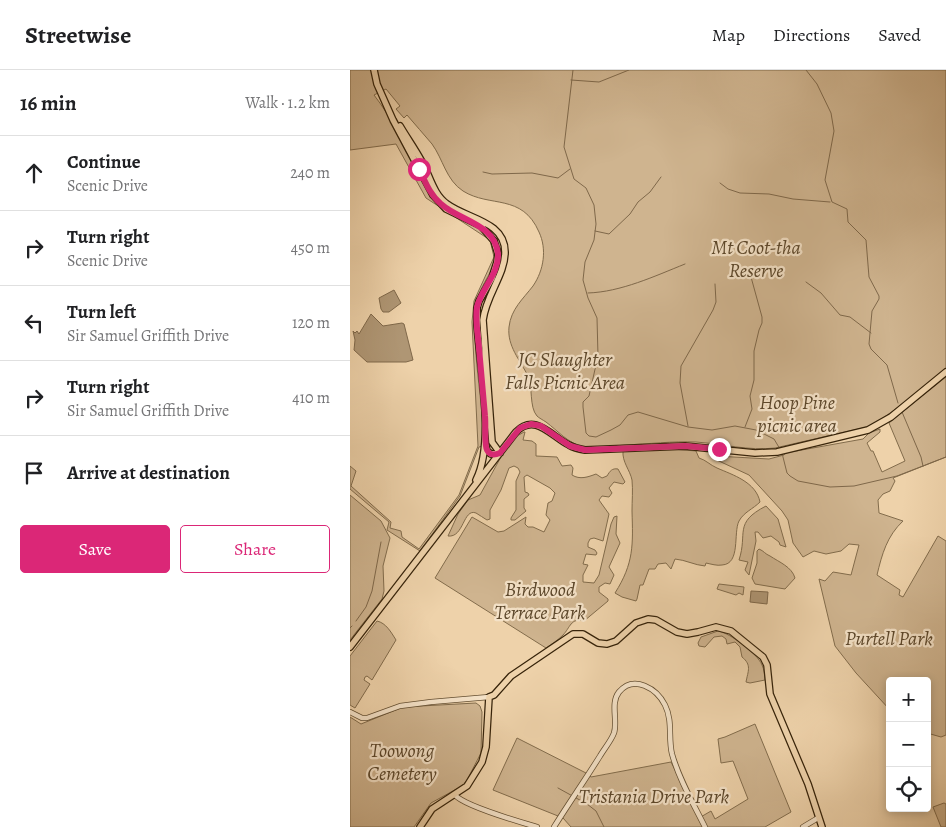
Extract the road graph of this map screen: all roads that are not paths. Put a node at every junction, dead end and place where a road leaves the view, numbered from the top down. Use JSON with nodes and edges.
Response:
{"nodes":[{"id":1,"x":374,"y":70,"type":"edge"},
{"id":2,"x":400,"y":129,"type":"junction"},
{"id":3,"x":946,"y":372,"type":"edge"},
{"id":4,"x":486,"y":439,"type":"junction"},
{"id":5,"x":497,"y":453,"type":"junction"},
{"id":6,"x":474,"y":484,"type":"junction"},
{"id":7,"x":468,"y":493,"type":"junction"},
{"id":8,"x":350,"y":647,"type":"edge"},
{"id":9,"x":489,"y":697,"type":"junction"},
{"id":10,"x":350,"y":712,"type":"edge"},
{"id":11,"x":455,"y":795,"type":"junction"},
{"id":12,"x":818,"y":818,"type":"junction"},
{"id":13,"x":420,"y":827,"type":"edge"},
{"id":14,"x":536,"y":827,"type":"edge"},
{"id":15,"x":554,"y":827,"type":"edge"},
{"id":16,"x":705,"y":827,"type":"edge"},
{"id":17,"x":803,"y":827,"type":"edge"},
{"id":18,"x":822,"y":827,"type":"edge"}],
"edges":[{"from":1,"to":2,"type":"main road"},
{"from":2,"to":4,"type":"main road"},
{"from":2,"to":5,"type":"main road"},
{"from":3,"to":5,"type":"main road"},
{"from":4,"to":5,"type":"main road"},
{"from":4,"to":6,"type":"main road"},
{"from":5,"to":6,"type":"main road"},
{"from":5,"to":7,"type":"main road"},
{"from":6,"to":7,"type":"main road"},
{"from":7,"to":8,"type":"main road"},
{"from":9,"to":10,"type":"street"},
{"from":9,"to":11,"type":"main road"},
{"from":9,"to":12,"type":"main road"},
{"from":11,"to":13,"type":"main road"},
{"from":11,"to":14,"type":"street"},
{"from":12,"to":17,"type":"street"},
{"from":12,"to":18,"type":"main road"},
{"from":15,"to":16,"type":"street"}]}
